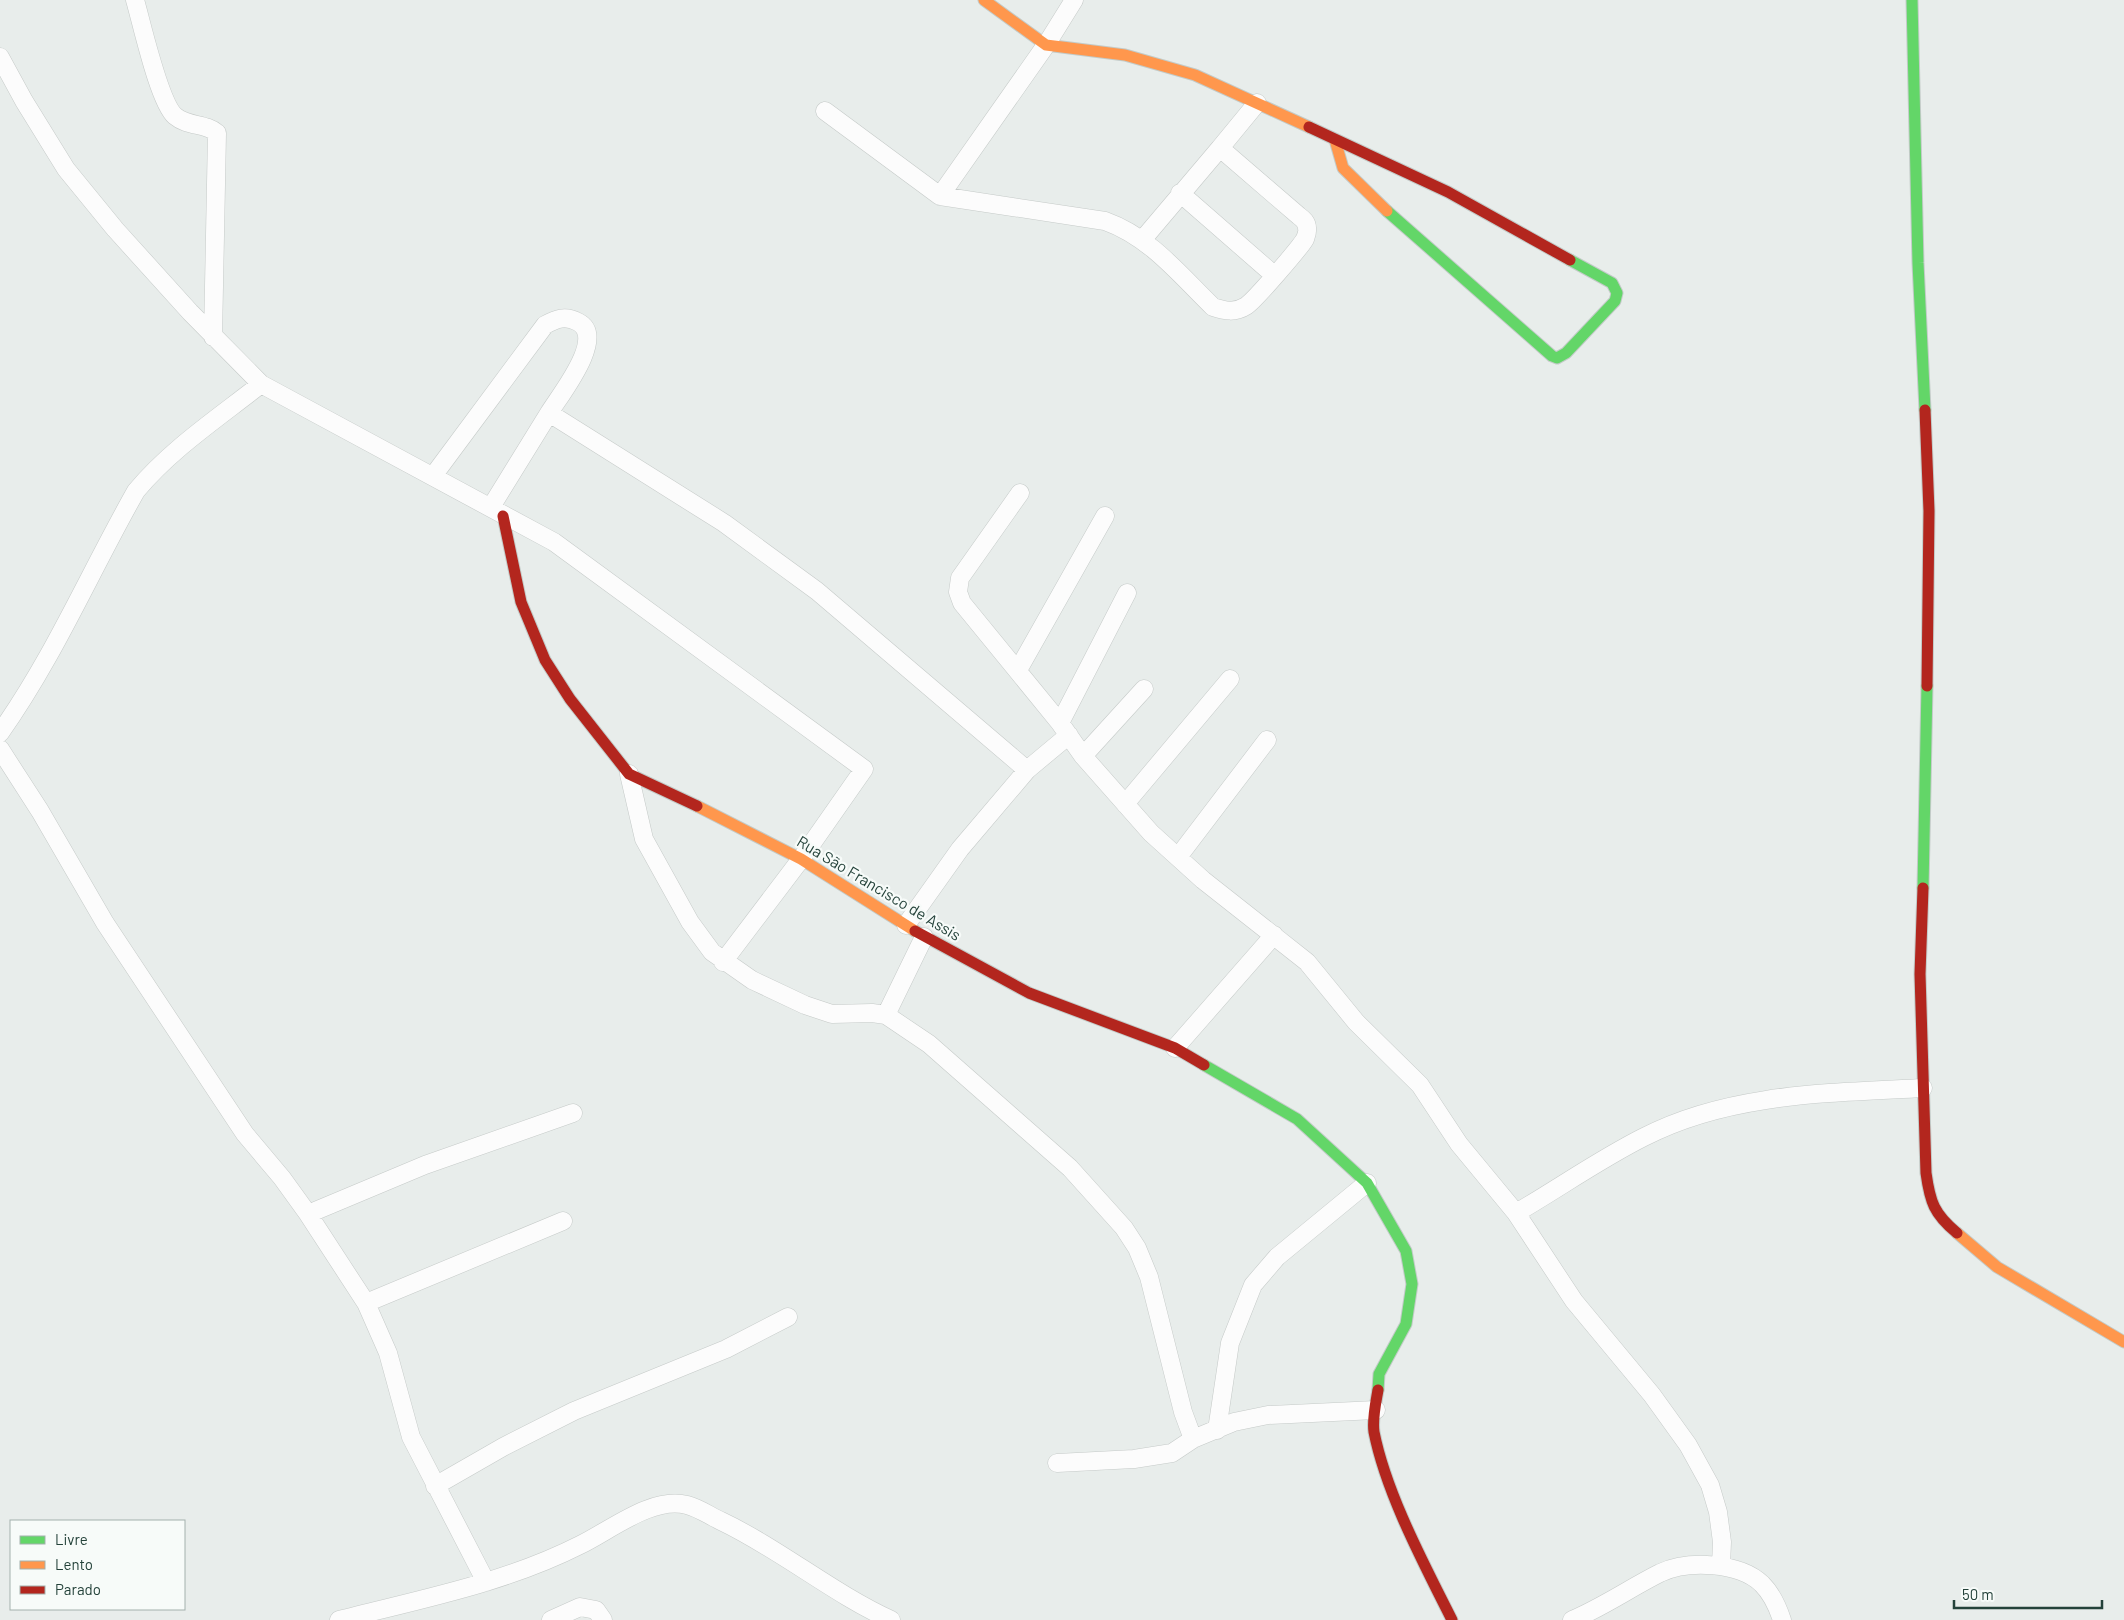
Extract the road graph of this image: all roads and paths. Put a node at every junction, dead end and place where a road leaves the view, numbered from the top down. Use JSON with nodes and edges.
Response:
{"nodes":[{"id":1,"x":134,"y":0,"type":"edge"},
{"id":2,"x":984,"y":0,"type":"edge"},
{"id":3,"x":1074,"y":0,"type":"edge"},
{"id":4,"x":1912,"y":0,"type":"edge"},
{"id":5,"x":1046,"y":45,"type":"junction"},
{"id":6,"x":0,"y":57,"type":"edge"},
{"id":7,"x":1257,"y":103,"type":"junction"},
{"id":8,"x":825,"y":111,"type":"dead end"},
{"id":9,"x":1335,"y":140,"type":"junction"},
{"id":10,"x":1220,"y":148,"type":"junction"},
{"id":11,"x":1180,"y":193,"type":"junction"},
{"id":12,"x":940,"y":196,"type":"junction"},
{"id":13,"x":1143,"y":239,"type":"junction"},
{"id":14,"x":1274,"y":275,"type":"junction"},
{"id":15,"x":213,"y":337,"type":"junction"},
{"id":16,"x":261,"y":384,"type":"junction"},
{"id":17,"x":549,"y":413,"type":"junction"},
{"id":18,"x":433,"y":476,"type":"junction"},
{"id":19,"x":1020,"y":493,"type":"dead end"},
{"id":20,"x":497,"y":512,"type":"junction"},
{"id":21,"x":1105,"y":516,"type":"dead end"},
{"id":22,"x":1127,"y":593,"type":"dead end"},
{"id":23,"x":1018,"y":670,"type":"junction"},
{"id":24,"x":1230,"y":679,"type":"dead end"},
{"id":25,"x":1144,"y":689,"type":"dead end"},
{"id":26,"x":1065,"y":729,"type":"junction"},
{"id":27,"x":0,"y":733,"type":"edge"},
{"id":28,"x":1266,"y":740,"type":"dead end"},
{"id":29,"x":0,"y":749,"type":"edge"},
{"id":30,"x":1083,"y":756,"type":"junction"},
{"id":31,"x":1027,"y":770,"type":"junction"},
{"id":32,"x":629,"y":774,"type":"junction"},
{"id":33,"x":1125,"y":804,"type":"junction"},
{"id":34,"x":1178,"y":858,"type":"junction"},
{"id":35,"x":801,"y":859,"type":"junction"},
{"id":36,"x":906,"y":925,"type":"junction"},
{"id":37,"x":1274,"y":935,"type":"junction"},
{"id":38,"x":924,"y":937,"type":"junction"},
{"id":39,"x":723,"y":962,"type":"junction"},
{"id":40,"x":886,"y":1015,"type":"junction"},
{"id":41,"x":1175,"y":1048,"type":"junction"},
{"id":42,"x":1924,"y":1088,"type":"junction"},
{"id":43,"x":572,"y":1113,"type":"dead end"},
{"id":44,"x":1367,"y":1183,"type":"junction"},
{"id":45,"x":1516,"y":1213,"type":"junction"},
{"id":46,"x":308,"y":1214,"type":"junction"},
{"id":47,"x":563,"y":1221,"type":"dead end"},
{"id":48,"x":366,"y":1303,"type":"junction"},
{"id":49,"x":788,"y":1317,"type":"dead end"},
{"id":50,"x":2124,"y":1342,"type":"edge"},
{"id":51,"x":1376,"y":1410,"type":"junction"},
{"id":52,"x":1217,"y":1430,"type":"junction"},
{"id":53,"x":1193,"y":1439,"type":"junction"},
{"id":54,"x":1057,"y":1463,"type":"dead end"},
{"id":55,"x":435,"y":1486,"type":"junction"},
{"id":56,"x":1721,"y":1565,"type":"junction"},
{"id":57,"x":486,"y":1582,"type":"junction"},
{"id":58,"x":339,"y":1620,"type":"edge"},
{"id":59,"x":551,"y":1620,"type":"edge"},
{"id":60,"x":603,"y":1620,"type":"edge"},
{"id":61,"x":891,"y":1620,"type":"edge"},
{"id":62,"x":1452,"y":1620,"type":"edge"},
{"id":63,"x":1572,"y":1620,"type":"edge"},
{"id":64,"x":1782,"y":1620,"type":"edge"}],
"edges":[{"from":1,"to":15,"type":"street"},
{"from":2,"to":5,"type":"street"},
{"from":3,"to":5,"type":"street"},
{"from":4,"to":42,"type":"street"},
{"from":5,"to":7,"type":"street"},
{"from":5,"to":12,"type":"street"},
{"from":6,"to":15,"type":"street"},
{"from":7,"to":9,"type":"street"},
{"from":7,"to":10,"type":"street"},
{"from":8,"to":12,"type":"street"},
{"from":9,"to":9,"type":"street"},
{"from":10,"to":11,"type":"street"},
{"from":10,"to":14,"type":"street"},
{"from":11,"to":13,"type":"street"},
{"from":11,"to":14,"type":"street"},
{"from":12,"to":13,"type":"street"},
{"from":13,"to":14,"type":"street"},
{"from":15,"to":16,"type":"street"},
{"from":16,"to":18,"type":"street"},
{"from":16,"to":27,"type":"street"},
{"from":17,"to":18,"type":"street"},
{"from":17,"to":20,"type":"street"},
{"from":17,"to":31,"type":"street"},
{"from":18,"to":20,"type":"street"},
{"from":19,"to":23,"type":"street"},
{"from":20,"to":32,"type":"street","name":"Rua São Francisco de Assis"},
{"from":20,"to":35,"type":"street"},
{"from":21,"to":23,"type":"street"},
{"from":22,"to":26,"type":"street"},
{"from":23,"to":26,"type":"street"},
{"from":24,"to":33,"type":"street"},
{"from":25,"to":30,"type":"street"},
{"from":26,"to":30,"type":"street"},
{"from":26,"to":31,"type":"street"},
{"from":28,"to":34,"type":"street"},
{"from":29,"to":46,"type":"street"},
{"from":30,"to":33,"type":"street"},
{"from":31,"to":36,"type":"street"},
{"from":32,"to":35,"type":"street","name":"Rua São Francisco de Assis"},
{"from":32,"to":39,"type":"street"},
{"from":33,"to":34,"type":"street"},
{"from":34,"to":37,"type":"street"},
{"from":35,"to":36,"type":"street","name":"Rua São Francisco de Assis"},
{"from":35,"to":39,"type":"street"},
{"from":36,"to":38,"type":"street","name":"Rua São Francisco de Assis"},
{"from":37,"to":41,"type":"street"},
{"from":37,"to":45,"type":"street"},
{"from":38,"to":40,"type":"street"},
{"from":38,"to":41,"type":"street","name":"Rua São Francisco de Assis"},
{"from":39,"to":40,"type":"street"},
{"from":40,"to":53,"type":"street"},
{"from":41,"to":44,"type":"street","name":"Rua São Francisco de Assis"},
{"from":42,"to":45,"type":"street"},
{"from":42,"to":50,"type":"street"},
{"from":43,"to":46,"type":"street"},
{"from":44,"to":51,"type":"street","name":"Rua São Francisco de Assis"},
{"from":44,"to":52,"type":"street"},
{"from":45,"to":56,"type":"street"},
{"from":46,"to":48,"type":"street"},
{"from":47,"to":48,"type":"street"},
{"from":48,"to":55,"type":"street"},
{"from":49,"to":55,"type":"street"},
{"from":51,"to":52,"type":"street"},
{"from":51,"to":62,"type":"street","name":"Rua São Francisco de Assis"},
{"from":52,"to":53,"type":"street"},
{"from":53,"to":54,"type":"street"},
{"from":55,"to":57,"type":"street"},
{"from":56,"to":63,"type":"street"},
{"from":56,"to":64,"type":"street"},
{"from":57,"to":58,"type":"street"},
{"from":57,"to":61,"type":"street"},
{"from":59,"to":60,"type":"street"}]}
